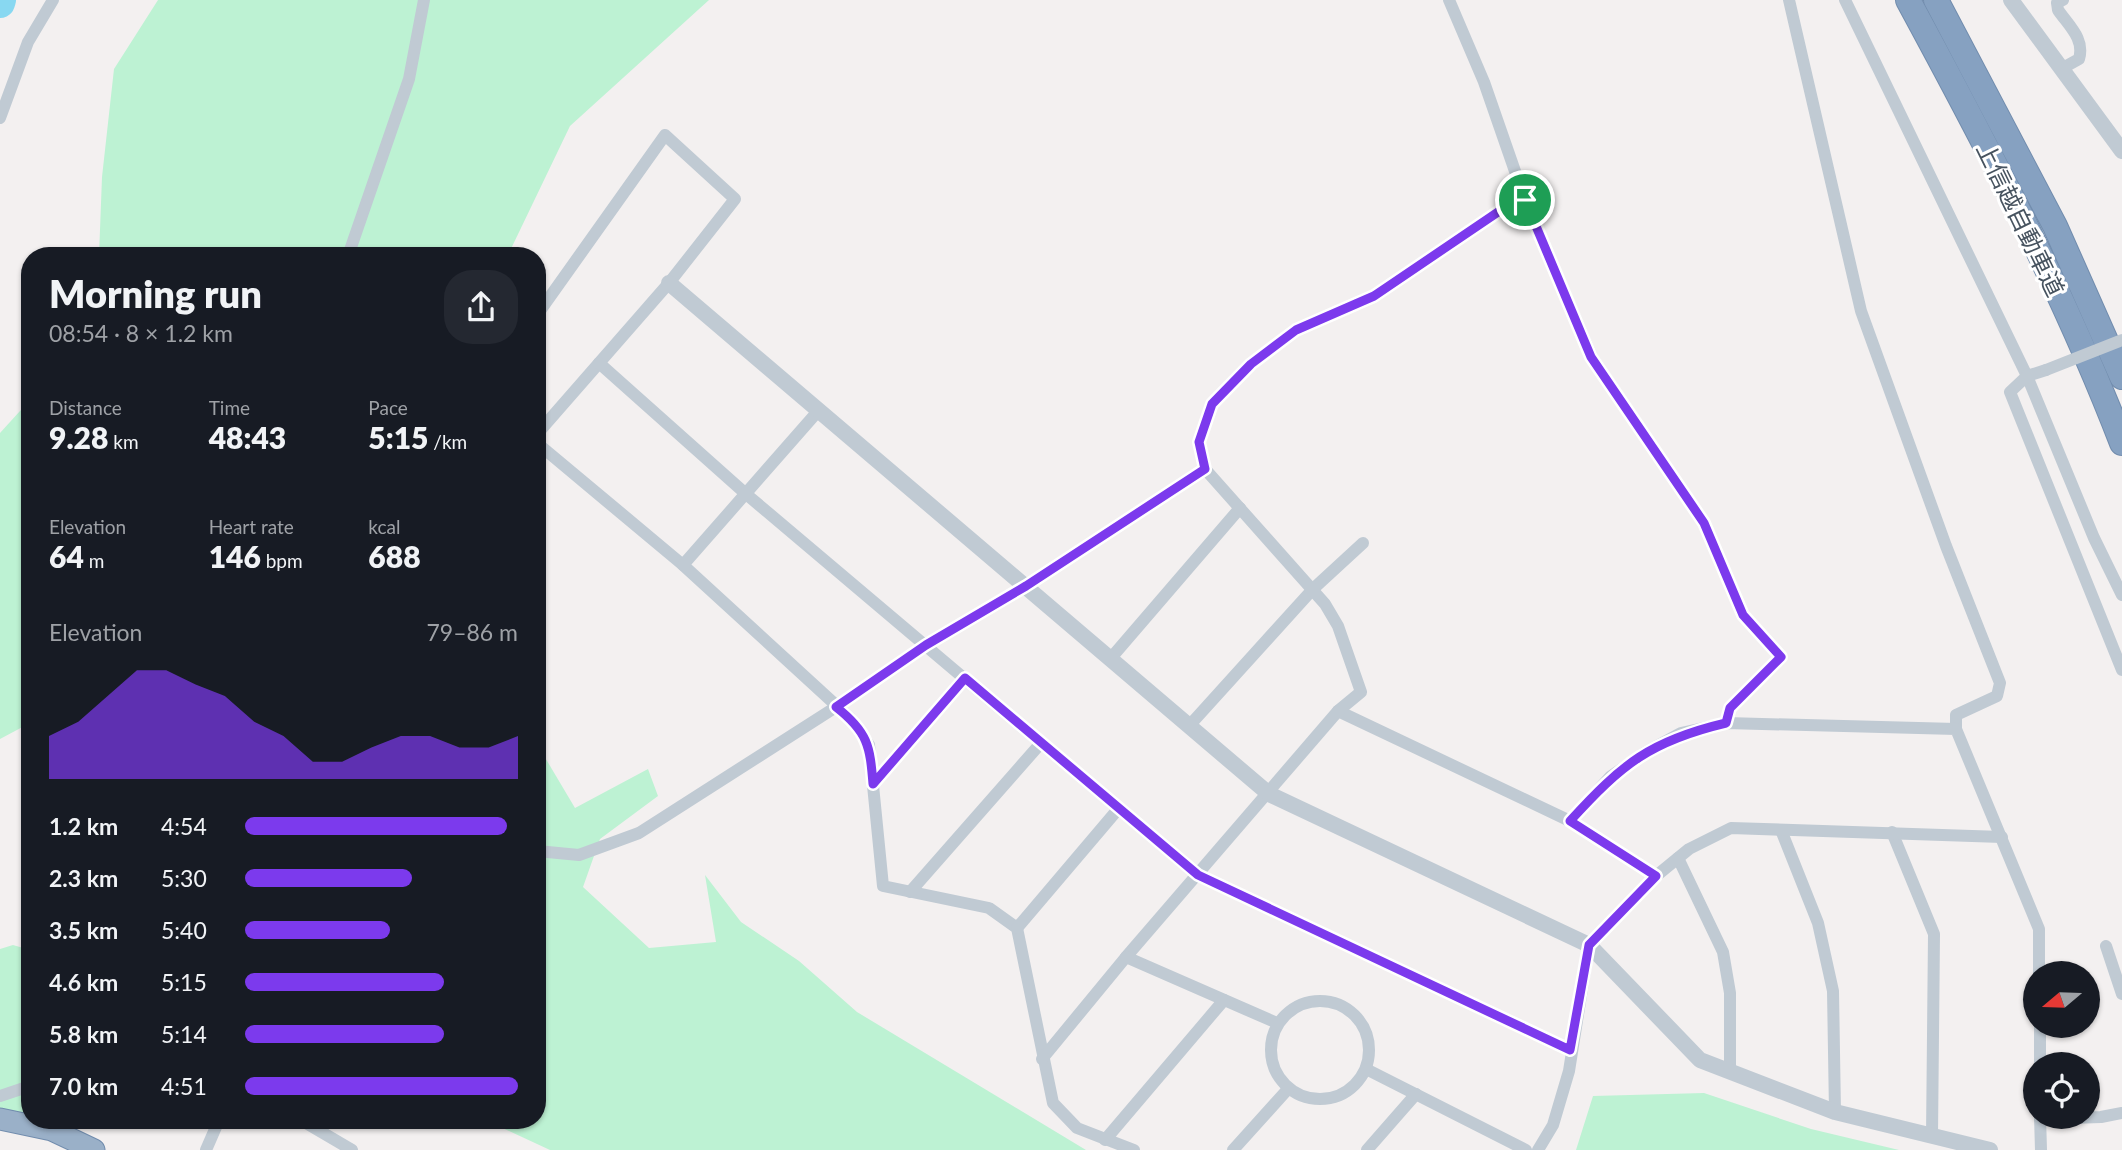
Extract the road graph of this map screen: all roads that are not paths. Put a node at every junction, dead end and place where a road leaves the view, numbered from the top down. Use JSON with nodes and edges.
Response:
{"nodes":[{"id":1,"x":53,"y":0,"type":"edge"},
{"id":2,"x":424,"y":0,"type":"edge"},
{"id":3,"x":1448,"y":0,"type":"edge"},
{"id":4,"x":1789,"y":0,"type":"edge"},
{"id":5,"x":1845,"y":0,"type":"edge"},
{"id":6,"x":1908,"y":0,"type":"edge"},
{"id":7,"x":1936,"y":0,"type":"edge"},
{"id":8,"x":2011,"y":0,"type":"edge"},
{"id":9,"x":2063,"y":0,"type":"edge"},
{"id":10,"x":2061,"y":69,"type":"junction"},
{"id":11,"x":0,"y":118,"type":"edge"},
{"id":12,"x":2122,"y":151,"type":"edge"},
{"id":13,"x":1525,"y":200,"type":"junction"},
{"id":14,"x":351,"y":247,"type":"edge"},
{"id":15,"x":669,"y":283,"type":"junction"},
{"id":16,"x":546,"y":302,"type":"edge"},
{"id":17,"x":2122,"y":340,"type":"edge"},
{"id":18,"x":599,"y":363,"type":"junction"},
{"id":19,"x":2028,"y":376,"type":"junction"},
{"id":20,"x":2122,"y":377,"type":"edge"},
{"id":21,"x":819,"y":410,"type":"junction"},
{"id":22,"x":546,"y":424,"type":"edge"},
{"id":23,"x":2122,"y":443,"type":"edge"},
{"id":24,"x":546,"y":451,"type":"edge"},
{"id":25,"x":1205,"y":469,"type":"junction"},
{"id":26,"x":746,"y":494,"type":"junction"},
{"id":27,"x":1240,"y":508,"type":"junction"},
{"id":28,"x":1363,"y":542,"type":"dead end"},
{"id":29,"x":683,"y":565,"type":"junction"},
{"id":30,"x":1026,"y":586,"type":"junction"},
{"id":31,"x":1313,"y":589,"type":"junction"},
{"id":32,"x":2122,"y":595,"type":"edge"},
{"id":33,"x":926,"y":645,"type":"junction"},
{"id":34,"x":1111,"y":658,"type":"junction"},
{"id":35,"x":2122,"y":670,"type":"edge"},
{"id":36,"x":965,"y":678,"type":"junction"},
{"id":37,"x":836,"y":707,"type":"junction"},
{"id":38,"x":1338,"y":711,"type":"junction"},
{"id":39,"x":1726,"y":723,"type":"junction"},
{"id":40,"x":1189,"y":726,"type":"junction"},
{"id":41,"x":1956,"y":729,"type":"junction"},
{"id":42,"x":1041,"y":743,"type":"junction"},
{"id":43,"x":873,"y":784,"type":"junction"},
{"id":44,"x":1269,"y":793,"type":"junction"},
{"id":45,"x":1119,"y":808,"type":"junction"},
{"id":46,"x":1570,"y":821,"type":"junction"},
{"id":47,"x":1781,"y":830,"type":"junction"},
{"id":48,"x":1892,"y":832,"type":"junction"},
{"id":49,"x":2002,"y":837,"type":"junction"},
{"id":50,"x":546,"y":852,"type":"edge"},
{"id":51,"x":1678,"y":858,"type":"junction"},
{"id":52,"x":1198,"y":875,"type":"junction"},
{"id":53,"x":1656,"y":876,"type":"junction"},
{"id":54,"x":910,"y":892,"type":"junction"},
{"id":55,"x":1017,"y":928,"type":"junction"},
{"id":56,"x":1589,"y":945,"type":"junction"},
{"id":57,"x":2106,"y":946,"type":"dead end"},
{"id":58,"x":1126,"y":957,"type":"junction"},
{"id":59,"x":2039,"y":961,"type":"edge"},
{"id":60,"x":2122,"y":994,"type":"edge"},
{"id":61,"x":1224,"y":1000,"type":"junction"},
{"id":62,"x":1277,"y":1023,"type":"junction"},
{"id":63,"x":1570,"y":1050,"type":"junction"},
{"id":64,"x":1042,"y":1059,"type":"junction"},
{"id":65,"x":1366,"y":1069,"type":"junction"},
{"id":66,"x":1730,"y":1071,"type":"junction"},
{"id":67,"x":21,"y":1089,"type":"edge"},
{"id":68,"x":1288,"y":1089,"type":"junction"},
{"id":69,"x":1416,"y":1094,"type":"junction"},
{"id":70,"x":0,"y":1096,"type":"edge"},
{"id":71,"x":1835,"y":1112,"type":"junction"},
{"id":72,"x":2122,"y":1112,"type":"edge"},
{"id":73,"x":2100,"y":1117,"type":"edge"},
{"id":74,"x":0,"y":1119,"type":"edge"},
{"id":75,"x":21,"y":1123,"type":"edge"},
{"id":76,"x":47,"y":1129,"type":"edge"},
{"id":77,"x":215,"y":1129,"type":"edge"},
{"id":78,"x":316,"y":1129,"type":"edge"},
{"id":79,"x":2040,"y":1129,"type":"edge"},
{"id":80,"x":1932,"y":1136,"type":"junction"},
{"id":81,"x":1105,"y":1140,"type":"junction"},
{"id":82,"x":94,"y":1150,"type":"edge"},
{"id":83,"x":206,"y":1150,"type":"edge"},
{"id":84,"x":352,"y":1150,"type":"edge"},
{"id":85,"x":1134,"y":1150,"type":"edge"},
{"id":86,"x":1233,"y":1150,"type":"edge"},
{"id":87,"x":1367,"y":1150,"type":"edge"},
{"id":88,"x":1526,"y":1150,"type":"edge"},
{"id":89,"x":1538,"y":1150,"type":"edge"},
{"id":90,"x":1990,"y":1150,"type":"edge"},
{"id":91,"x":2041,"y":1150,"type":"edge"}],
"edges":[{"from":1,"to":11,"type":"street"},
{"from":2,"to":14,"type":"street"},
{"from":3,"to":13,"type":"street"},
{"from":4,"to":41,"type":"street"},
{"from":5,"to":19,"type":"street"},
{"from":6,"to":23,"type":"highway","name":"上信越自動車道"},
{"from":7,"to":20,"type":"highway","name":"上信越自動車道"},
{"from":8,"to":10,"type":"street"},
{"from":9,"to":10,"type":"street"},
{"from":10,"to":12,"type":"street"},
{"from":13,"to":25,"type":"street"},
{"from":13,"to":39,"type":"street"},
{"from":15,"to":16,"type":"street"},
{"from":15,"to":18,"type":"street"},
{"from":15,"to":21,"type":"street"},
{"from":17,"to":19,"type":"street","bridge":true},
{"from":18,"to":22,"type":"street"},
{"from":18,"to":26,"type":"street"},
{"from":19,"to":32,"type":"street"},
{"from":19,"to":35,"type":"street"},
{"from":21,"to":26,"type":"street"},
{"from":21,"to":30,"type":"street"},
{"from":24,"to":29,"type":"street"},
{"from":25,"to":27,"type":"street"},
{"from":25,"to":30,"type":"street"},
{"from":26,"to":29,"type":"street"},
{"from":26,"to":33,"type":"street"},
{"from":27,"to":31,"type":"street"},
{"from":27,"to":34,"type":"street"},
{"from":28,"to":31,"type":"street"},
{"from":29,"to":37,"type":"street"},
{"from":30,"to":33,"type":"street"},
{"from":30,"to":34,"type":"street"},
{"from":31,"to":38,"type":"street"},
{"from":31,"to":40,"type":"street"},
{"from":33,"to":36,"type":"street"},
{"from":33,"to":37,"type":"street"},
{"from":34,"to":40,"type":"street"},
{"from":36,"to":42,"type":"street"},
{"from":36,"to":43,"type":"street"},
{"from":37,"to":43,"type":"street"},
{"from":37,"to":50,"type":"street"},
{"from":38,"to":44,"type":"street"},
{"from":38,"to":46,"type":"street"},
{"from":39,"to":41,"type":"street"},
{"from":39,"to":46,"type":"street"},
{"from":40,"to":44,"type":"street"},
{"from":41,"to":49,"type":"street"},
{"from":42,"to":45,"type":"street"},
{"from":42,"to":54,"type":"street"},
{"from":43,"to":54,"type":"street"},
{"from":44,"to":52,"type":"street"},
{"from":44,"to":56,"type":"street"},
{"from":45,"to":52,"type":"street"},
{"from":45,"to":55,"type":"street"},
{"from":46,"to":53,"type":"street"},
{"from":47,"to":48,"type":"street"},
{"from":47,"to":51,"type":"street"},
{"from":47,"to":71,"type":"street"},
{"from":48,"to":49,"type":"street"},
{"from":48,"to":80,"type":"street"},
{"from":49,"to":59,"type":"street"},
{"from":51,"to":53,"type":"street"},
{"from":51,"to":66,"type":"street"},
{"from":52,"to":58,"type":"street"},
{"from":52,"to":63,"type":"street"},
{"from":53,"to":56,"type":"street"},
{"from":54,"to":55,"type":"street"},
{"from":55,"to":64,"type":"street"},
{"from":56,"to":63,"type":"street"},
{"from":56,"to":66,"type":"street"},
{"from":57,"to":60,"type":"street"},
{"from":58,"to":61,"type":"street"},
{"from":58,"to":64,"type":"street"},
{"from":61,"to":62,"type":"street"},
{"from":61,"to":81,"type":"street"},
{"from":62,"to":65,"type":"street"},
{"from":62,"to":68,"type":"street"},
{"from":63,"to":89,"type":"street"},
{"from":64,"to":81,"type":"street"},
{"from":65,"to":68,"type":"street"},
{"from":65,"to":69,"type":"street"},
{"from":66,"to":71,"type":"street"},
{"from":67,"to":70,"type":"street"},
{"from":68,"to":86,"type":"street"},
{"from":69,"to":87,"type":"street"},
{"from":69,"to":88,"type":"street"},
{"from":71,"to":80,"type":"street"},
{"from":72,"to":73,"type":"street"},
{"from":74,"to":75,"type":"highway"},
{"from":76,"to":82,"type":"highway"},
{"from":77,"to":83,"type":"street"},
{"from":78,"to":84,"type":"street"},
{"from":79,"to":91,"type":"street"},
{"from":80,"to":90,"type":"street"},
{"from":81,"to":85,"type":"street"}]}
